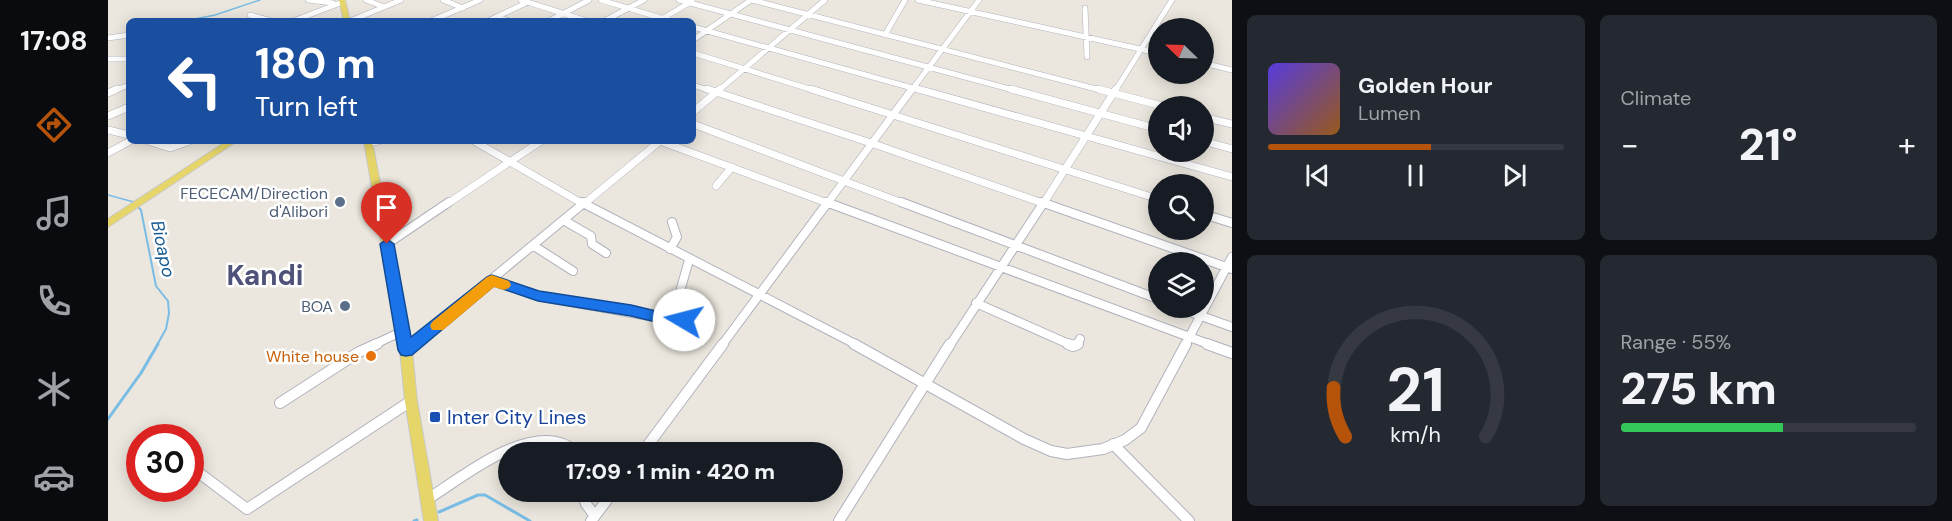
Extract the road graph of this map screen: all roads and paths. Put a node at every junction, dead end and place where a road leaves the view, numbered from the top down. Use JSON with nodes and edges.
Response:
{"nodes":[{"id":1,"x":308,"y":0,"type":"edge"},
{"id":2,"x":366,"y":0,"type":"edge"},
{"id":3,"x":401,"y":0,"type":"edge"},
{"id":4,"x":443,"y":0,"type":"edge"},
{"id":5,"x":480,"y":0,"type":"edge"},
{"id":6,"x":521,"y":0,"type":"edge"},
{"id":7,"x":589,"y":0,"type":"edge"},
{"id":8,"x":601,"y":0,"type":"edge"},
{"id":9,"x":644,"y":0,"type":"edge"},
{"id":10,"x":679,"y":0,"type":"edge"},
{"id":11,"x":751,"y":0,"type":"edge"},
{"id":12,"x":825,"y":0,"type":"edge"},
{"id":13,"x":905,"y":0,"type":"edge"},
{"id":14,"x":918,"y":0,"type":"edge"},
{"id":15,"x":980,"y":0,"type":"edge"},
{"id":16,"x":1172,"y":0,"type":"edge"},
{"id":17,"x":343,"y":1,"type":"edge"},
{"id":18,"x":530,"y":1,"type":"edge"},
{"id":19,"x":692,"y":1,"type":"edge"},
{"id":20,"x":384,"y":7,"type":"junction"},
{"id":21,"x":463,"y":8,"type":"junction"},
{"id":22,"x":628,"y":8,"type":"junction"},
{"id":23,"x":1085,"y":8,"type":"dead end"},
{"id":24,"x":971,"y":12,"type":"junction"},
{"id":25,"x":564,"y":13,"type":"junction"},
{"id":26,"x":729,"y":14,"type":"junction"},
{"id":27,"x":250,"y":15,"type":"dead end"},
{"id":28,"x":809,"y":15,"type":"junction"},
{"id":29,"x":497,"y":17,"type":"joint"},
{"id":30,"x":260,"y":18,"type":"edge"},
{"id":31,"x":300,"y":18,"type":"edge"},
{"id":32,"x":347,"y":18,"type":"edge"},
{"id":33,"x":356,"y":18,"type":"edge"},
{"id":34,"x":438,"y":18,"type":"edge"},
{"id":35,"x":500,"y":18,"type":"edge"},
{"id":36,"x":555,"y":18,"type":"edge"},
{"id":37,"x":578,"y":18,"type":"edge"},
{"id":38,"x":610,"y":18,"type":"edge"},
{"id":39,"x":656,"y":18,"type":"edge"},
{"id":40,"x":664,"y":18,"type":"edge"},
{"id":41,"x":696,"y":28,"type":"edge"},
{"id":42,"x":791,"y":30,"type":"junction"},
{"id":43,"x":706,"y":31,"type":"junction"},
{"id":44,"x":126,"y":35,"type":"edge"},
{"id":45,"x":885,"y":35,"type":"junction"},
{"id":46,"x":1088,"y":37,"type":"junction"},
{"id":47,"x":108,"y":38,"type":"edge"},
{"id":48,"x":696,"y":38,"type":"edge"},
{"id":49,"x":768,"y":48,"type":"junction"},
{"id":50,"x":1141,"y":49,"type":"junction"},
{"id":51,"x":944,"y":50,"type":"junction"},
{"id":52,"x":1148,"y":51,"type":"edge"},
{"id":53,"x":696,"y":54,"type":"edge"},
{"id":54,"x":1087,"y":57,"type":"dead end"},
{"id":55,"x":108,"y":59,"type":"edge"},
{"id":56,"x":126,"y":59,"type":"edge"},
{"id":57,"x":1214,"y":66,"type":"edge"},
{"id":58,"x":930,"y":68,"type":"junction"},
{"id":59,"x":744,"y":69,"type":"junction"},
{"id":60,"x":1232,"y":70,"type":"edge"},
{"id":61,"x":126,"y":86,"type":"edge"},
{"id":62,"x":696,"y":86,"type":"edge"},
{"id":63,"x":915,"y":88,"type":"junction"},
{"id":64,"x":108,"y":93,"type":"edge"},
{"id":65,"x":715,"y":93,"type":"junction"},
{"id":66,"x":1113,"y":94,"type":"junction"},
{"id":67,"x":1148,"y":103,"type":"edge"},
{"id":68,"x":126,"y":108,"type":"edge"},
{"id":69,"x":696,"y":109,"type":"edge"},
{"id":70,"x":1099,"y":114,"type":"junction"},
{"id":71,"x":108,"y":116,"type":"edge"},
{"id":72,"x":896,"y":116,"type":"junction"},
{"id":73,"x":1214,"y":120,"type":"edge"},
{"id":74,"x":1232,"y":124,"type":"edge"},
{"id":75,"x":696,"y":125,"type":"edge"},
{"id":76,"x":1148,"y":126,"type":"edge"},
{"id":77,"x":108,"y":130,"type":"edge"},
{"id":78,"x":126,"y":134,"type":"edge"},
{"id":79,"x":1086,"y":136,"type":"junction"},
{"id":80,"x":126,"y":143,"type":"edge"},
{"id":81,"x":157,"y":144,"type":"edge"},
{"id":82,"x":181,"y":144,"type":"edge"},
{"id":83,"x":228,"y":144,"type":"edge"},
{"id":84,"x":371,"y":144,"type":"edge"},
{"id":85,"x":479,"y":144,"type":"edge"},
{"id":86,"x":538,"y":144,"type":"edge"},
{"id":87,"x":656,"y":144,"type":"edge"},
{"id":88,"x":668,"y":144,"type":"edge"},
{"id":89,"x":874,"y":144,"type":"junction"},
{"id":90,"x":1214,"y":144,"type":"edge"},
{"id":91,"x":1232,"y":148,"type":"edge"},
{"id":92,"x":108,"y":153,"type":"edge"},
{"id":93,"x":509,"y":163,"type":"junction"},
{"id":94,"x":732,"y":167,"type":"junction"},
{"id":95,"x":1066,"y":170,"type":"junction"},
{"id":96,"x":1232,"y":177,"type":"edge"},
{"id":97,"x":846,"y":180,"type":"junction"},
{"id":98,"x":716,"y":186,"type":"dead end"},
{"id":99,"x":1148,"y":196,"type":"edge"},
{"id":100,"x":830,"y":202,"type":"junction"},
{"id":101,"x":1043,"y":202,"type":"junction"},
{"id":102,"x":585,"y":204,"type":"junction"},
{"id":103,"x":1214,"y":217,"type":"edge"},
{"id":104,"x":565,"y":221,"type":"junction"},
{"id":105,"x":672,"y":222,"type":"dead end"},
{"id":106,"x":1232,"y":223,"type":"edge"},
{"id":107,"x":108,"y":224,"type":"edge"},
{"id":108,"x":387,"y":244,"type":"junction"},
{"id":109,"x":1014,"y":245,"type":"junction"},
{"id":110,"x":534,"y":246,"type":"junction"},
{"id":111,"x":670,"y":249,"type":"junction"},
{"id":112,"x":606,"y":253,"type":"dead end"},
{"id":113,"x":1232,"y":257,"type":"edge"},
{"id":114,"x":689,"y":260,"type":"junction"},
{"id":115,"x":1000,"y":266,"type":"junction"},
{"id":116,"x":1230,"y":268,"type":"edge"},
{"id":117,"x":573,"y":271,"type":"dead end"},
{"id":118,"x":492,"y":280,"type":"junction"},
{"id":119,"x":761,"y":294,"type":"junction"},
{"id":120,"x":1148,"y":295,"type":"edge"},
{"id":121,"x":1214,"y":295,"type":"edge"},
{"id":122,"x":976,"y":303,"type":"junction"},
{"id":123,"x":1201,"y":318,"type":"edge"},
{"id":124,"x":1207,"y":318,"type":"edge"},
{"id":125,"x":1232,"y":327,"type":"edge"},
{"id":126,"x":403,"y":331,"type":"junction"},
{"id":127,"x":1190,"y":336,"type":"junction"},
{"id":128,"x":1080,"y":339,"type":"dead end"},
{"id":129,"x":406,"y":350,"type":"junction"},
{"id":130,"x":1232,"y":352,"type":"edge"},
{"id":131,"x":925,"y":385,"type":"junction"},
{"id":132,"x":411,"y":401,"type":"junction"},
{"id":133,"x":280,"y":403,"type":"dead end"},
{"id":134,"x":545,"y":442,"type":"edge"},
{"id":135,"x":560,"y":442,"type":"edge"},
{"id":136,"x":650,"y":442,"type":"edge"},
{"id":137,"x":1113,"y":444,"type":"junction"},
{"id":138,"x":498,"y":455,"type":"edge"},
{"id":139,"x":204,"y":477,"type":"edge"},
{"id":140,"x":428,"y":499,"type":"junction"},
{"id":141,"x":585,"y":502,"type":"edge"},
{"id":142,"x":605,"y":502,"type":"edge"},
{"id":143,"x":593,"y":518,"type":"edge"},
{"id":144,"x":431,"y":521,"type":"edge"},
{"id":145,"x":839,"y":521,"type":"edge"},
{"id":146,"x":1189,"y":521,"type":"edge"}],
"edges":[{"from":1,"to":17,"type":"street"},
{"from":2,"to":20,"type":"street"},
{"from":3,"to":20,"type":"street"},
{"from":4,"to":21,"type":"street"},
{"from":5,"to":21,"type":"street"},
{"from":6,"to":18,"type":"street"},
{"from":7,"to":25,"type":"street"},
{"from":8,"to":22,"type":"street"},
{"from":9,"to":22,"type":"street"},
{"from":10,"to":19,"type":"street"},
{"from":11,"to":26,"type":"street"},
{"from":11,"to":28,"type":"street"},
{"from":12,"to":28,"type":"street"},
{"from":13,"to":45,"type":"street"},
{"from":14,"to":24,"type":"street"},
{"from":15,"to":24,"type":"street"},
{"from":16,"to":50,"type":"street"},
{"from":17,"to":31,"type":"street"},
{"from":17,"to":32,"type":"main road"},
{"from":18,"to":25,"type":"street"},
{"from":18,"to":29,"type":"street"},
{"from":19,"to":26,"type":"street"},
{"from":19,"to":40,"type":"street"},
{"from":20,"to":33,"type":"street"},
{"from":21,"to":34,"type":"street"},
{"from":22,"to":38,"type":"street"},
{"from":22,"to":39,"type":"street"},
{"from":23,"to":46,"type":"street"},
{"from":24,"to":46,"type":"street"},
{"from":24,"to":51,"type":"street"},
{"from":25,"to":36,"type":"street"},
{"from":25,"to":37,"type":"street"},
{"from":26,"to":42,"type":"street"},
{"from":26,"to":43,"type":"street"},
{"from":27,"to":30,"type":"street"},
{"from":28,"to":42,"type":"street"},
{"from":28,"to":45,"type":"street"},
{"from":29,"to":35,"type":"street"},
{"from":41,"to":43,"type":"street"},
{"from":42,"to":49,"type":"street"},
{"from":42,"to":58,"type":"street"},
{"from":43,"to":48,"type":"street"},
{"from":43,"to":49,"type":"street"},
{"from":44,"to":47,"type":"street"},
{"from":45,"to":51,"type":"street"},
{"from":46,"to":50,"type":"street"},
{"from":46,"to":54,"type":"street"},
{"from":49,"to":59,"type":"street"},
{"from":49,"to":63,"type":"street"},
{"from":50,"to":52,"type":"street"},
{"from":50,"to":66,"type":"street"},
{"from":51,"to":58,"type":"street"},
{"from":51,"to":66,"type":"street"},
{"from":53,"to":59,"type":"street"},
{"from":55,"to":56,"type":"street"},
{"from":57,"to":60,"type":"street"},
{"from":58,"to":63,"type":"street"},
{"from":58,"to":70,"type":"street"},
{"from":59,"to":65,"type":"street"},
{"from":59,"to":72,"type":"street"},
{"from":61,"to":64,"type":"street"},
{"from":62,"to":65,"type":"street"},
{"from":63,"to":72,"type":"street"},
{"from":63,"to":79,"type":"street"},
{"from":65,"to":69,"type":"street"},
{"from":65,"to":89,"type":"street"},
{"from":66,"to":67,"type":"street"},
{"from":66,"to":70,"type":"street"},
{"from":68,"to":71,"type":"street"},
{"from":70,"to":76,"type":"street"},
{"from":70,"to":79,"type":"street"},
{"from":72,"to":89,"type":"street"},
{"from":72,"to":95,"type":"street"},
{"from":73,"to":74,"type":"street"},
{"from":75,"to":97,"type":"street"},
{"from":77,"to":78,"type":"street"},
{"from":79,"to":95,"type":"street"},
{"from":79,"to":96,"type":"street"},
{"from":80,"to":92,"type":"street"},
{"from":81,"to":82,"type":"street"},
{"from":83,"to":107,"type":"main road"},
{"from":84,"to":108,"type":"main road"},
{"from":85,"to":93,"type":"street"},
{"from":86,"to":93,"type":"street"},
{"from":87,"to":102,"type":"street"},
{"from":88,"to":94,"type":"street"},
{"from":89,"to":97,"type":"street"},
{"from":89,"to":101,"type":"street"},
{"from":90,"to":91,"type":"street"},
{"from":93,"to":102,"type":"street"},
{"from":93,"to":108,"type":"street"},
{"from":94,"to":98,"type":"street"},
{"from":94,"to":100,"type":"street"},
{"from":95,"to":99,"type":"street"},
{"from":95,"to":101,"type":"street"},
{"from":97,"to":100,"type":"street"},
{"from":97,"to":109,"type":"street"},
{"from":100,"to":115,"type":"street"},
{"from":100,"to":119,"type":"street"},
{"from":101,"to":109,"type":"street"},
{"from":101,"to":116,"type":"street"},
{"from":102,"to":104,"type":"street"},
{"from":102,"to":111,"type":"street"},
{"from":103,"to":106,"type":"street"},
{"from":104,"to":110,"type":"street"},
{"from":104,"to":112,"type":"street"},
{"from":105,"to":111,"type":"street"},
{"from":108,"to":126,"type":"main road"},
{"from":109,"to":115,"type":"street"},
{"from":109,"to":120,"type":"street"},
{"from":110,"to":117,"type":"street"},
{"from":110,"to":118,"type":"street"},
{"from":111,"to":114,"type":"street"},
{"from":113,"to":116,"type":"street"},
{"from":114,"to":118,"type":"street"},
{"from":114,"to":119,"type":"street"},
{"from":115,"to":122,"type":"street"},
{"from":115,"to":127,"type":"street"},
{"from":116,"to":121,"type":"street"},
{"from":118,"to":129,"type":"street"},
{"from":119,"to":131,"type":"street"},
{"from":119,"to":136,"type":"street"},
{"from":122,"to":128,"type":"street"},
{"from":122,"to":131,"type":"street"},
{"from":123,"to":127,"type":"street"},
{"from":124,"to":125,"type":"street"},
{"from":126,"to":129,"type":"main road"},
{"from":126,"to":133,"type":"street"},
{"from":127,"to":130,"type":"street"},
{"from":127,"to":137,"type":"street"},
{"from":129,"to":132,"type":"main road"},
{"from":131,"to":137,"type":"street"},
{"from":131,"to":145,"type":"street"},
{"from":132,"to":139,"type":"street"},
{"from":132,"to":140,"type":"main road"},
{"from":134,"to":135,"type":"street"},
{"from":137,"to":146,"type":"street"},
{"from":138,"to":140,"type":"street"},
{"from":140,"to":144,"type":"main road"},
{"from":141,"to":143,"type":"street"},
{"from":142,"to":143,"type":"street"}]}
